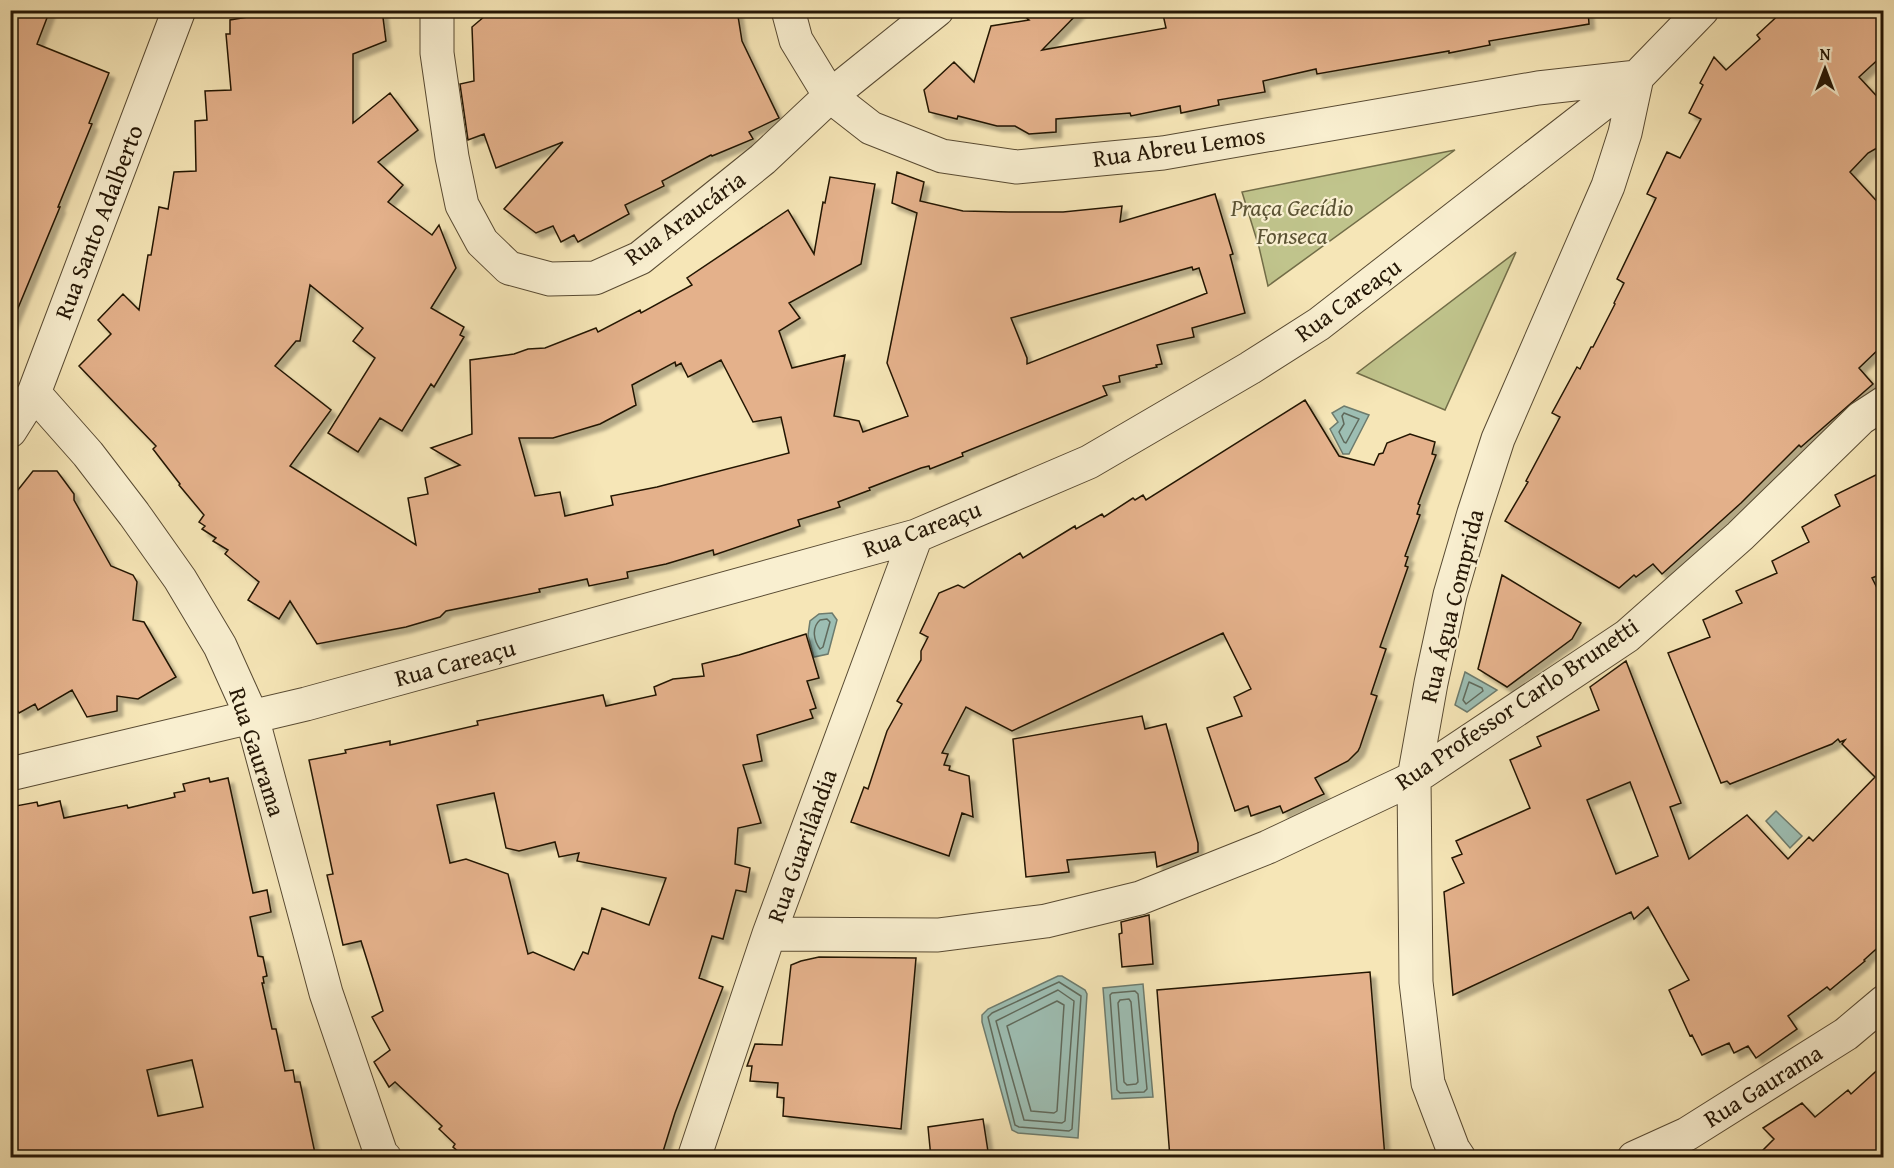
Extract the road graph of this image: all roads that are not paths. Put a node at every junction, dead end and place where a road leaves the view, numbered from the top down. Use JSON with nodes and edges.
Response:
{"nodes":[{"id":1,"x":180,"y":10,"type":"edge"},
{"id":2,"x":437,"y":10,"type":"edge"},
{"id":3,"x":788,"y":10,"type":"edge"},
{"id":4,"x":937,"y":10,"type":"edge"},
{"id":5,"x":1702,"y":10,"type":"edge"},
{"id":6,"x":1637,"y":77,"type":"junction"},
{"id":7,"x":831,"y":96,"type":"junction"},
{"id":8,"x":34,"y":393,"type":"junction"},
{"id":9,"x":1884,"y":402,"type":"edge"},
{"id":10,"x":10,"y":431,"type":"edge"},
{"id":11,"x":916,"y":536,"type":"junction"},
{"id":12,"x":252,"y":717,"type":"junction"},
{"id":13,"x":10,"y":774,"type":"edge"},
{"id":14,"x":1414,"y":778,"type":"junction"},
{"id":15,"x":769,"y":934,"type":"junction"},
{"id":16,"x":1884,"y":1002,"type":"edge"},
{"id":17,"x":383,"y":1156,"type":"edge"},
{"id":18,"x":694,"y":1158,"type":"edge"},
{"id":19,"x":1459,"y":1158,"type":"edge"},
{"id":20,"x":1634,"y":1158,"type":"edge"}],
"edges":[{"from":1,"to":8,"type":"street","name":"Rua Santo Adalberto"},
{"from":2,"to":7,"type":"street","name":"Rua Araucária"},
{"from":3,"to":7,"type":"street","name":"Rua Abreu Lemos"},
{"from":4,"to":7,"type":"street","name":"Rua Araucária"},
{"from":5,"to":6,"type":"street","name":"Rua Careaçu"},
{"from":6,"to":7,"type":"street","name":"Rua Abreu Lemos"},
{"from":6,"to":11,"type":"street","name":"Rua Careaçu"},
{"from":6,"to":14,"type":"street","name":"Rua Água Comprida"},
{"from":8,"to":10,"type":"street","name":"Rua Santo Adalberto"},
{"from":8,"to":12,"type":"street","name":"Rua Gaurama"},
{"from":9,"to":14,"type":"street","name":"Rua Professor Carlo Brunetti"},
{"from":11,"to":12,"type":"street","name":"Rua Careaçu"},
{"from":11,"to":15,"type":"street","name":"Rua Guarilândia"},
{"from":12,"to":13,"type":"street","name":"Rua Careaçu"},
{"from":12,"to":17,"type":"street","name":"Rua Gaurama"},
{"from":14,"to":15,"type":"street","name":"Rua Professor Carlo Brunetti"},
{"from":14,"to":19,"type":"street","name":"Rua Água Comprida"},
{"from":15,"to":18,"type":"street","name":"Rua Guarilândia"},
{"from":16,"to":20,"type":"street","name":"Rua Gaurama"}]}
